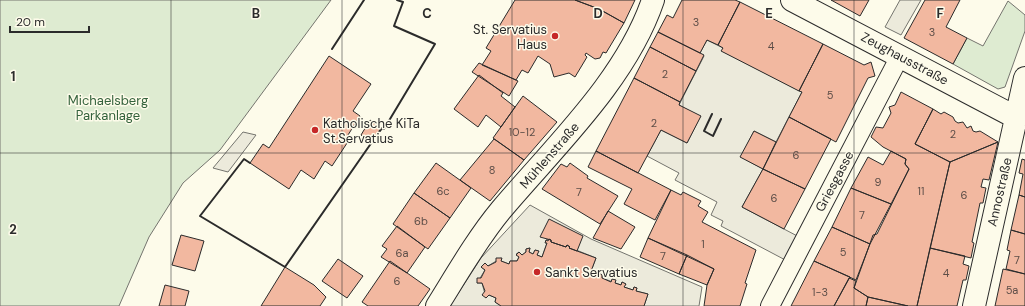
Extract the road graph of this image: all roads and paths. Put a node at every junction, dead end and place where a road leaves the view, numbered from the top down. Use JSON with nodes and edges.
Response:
{"nodes":[{"id":1,"x":653,"y":0,"type":"edge"},
{"id":2,"x":792,"y":0,"type":"edge"},
{"id":3,"x":900,"y":56,"type":"junction"},
{"id":4,"x":1025,"y":78,"type":"edge"},
{"id":5,"x":1017,"y":118,"type":"junction"},
{"id":6,"x":436,"y":306,"type":"edge"},
{"id":7,"x":770,"y":306,"type":"edge"},
{"id":8,"x":974,"y":306,"type":"edge"}],
"edges":[{"from":1,"to":6,"type":"street","name":"Mühlenstraße"},
{"from":2,"to":3,"type":"street","name":"Zeughausstraße"},
{"from":3,"to":5,"type":"street","name":"Zeughausstraße"},
{"from":3,"to":7,"type":"street","name":"Griesgasse"},
{"from":4,"to":5,"type":"street","name":"Annostraße"},
{"from":5,"to":8,"type":"street","name":"Annostraße"}]}
